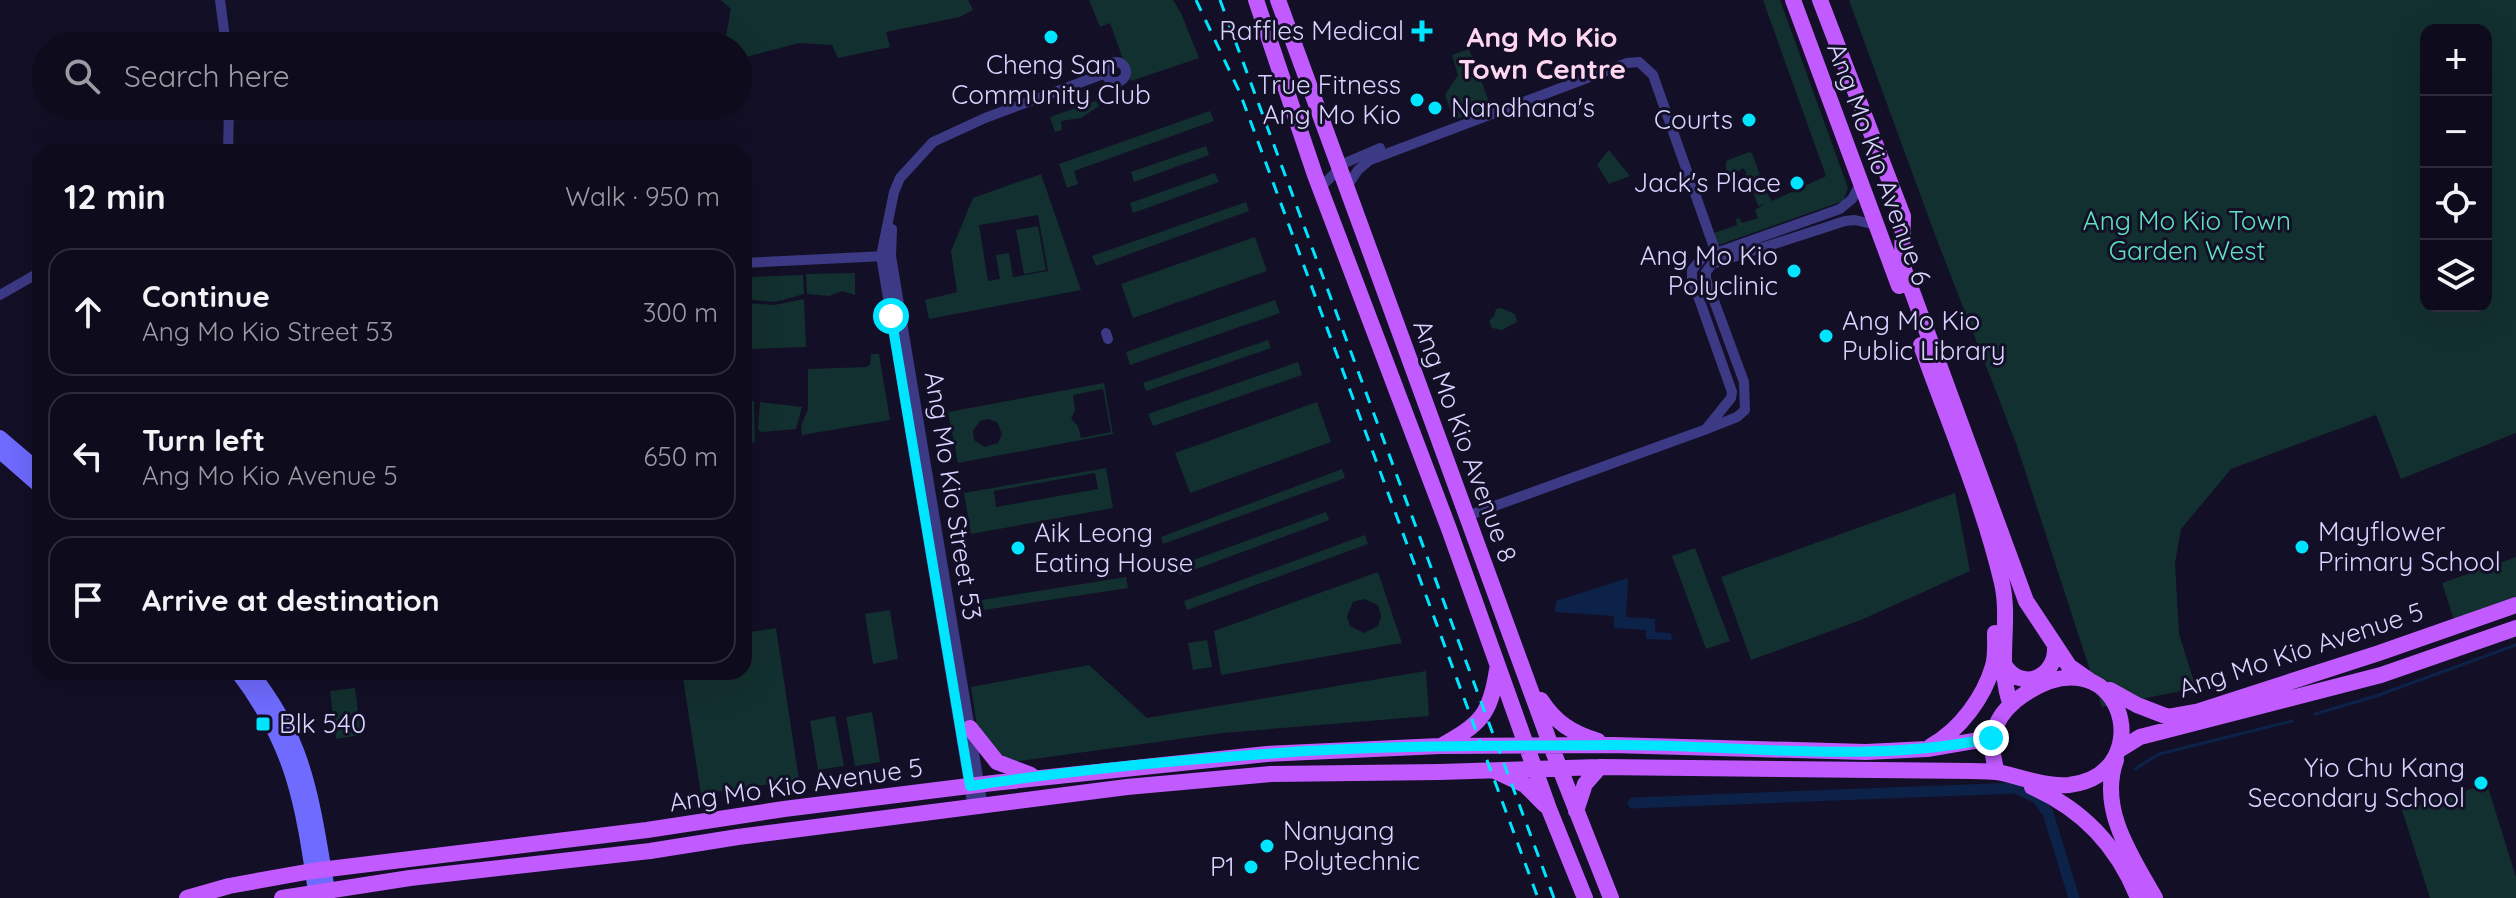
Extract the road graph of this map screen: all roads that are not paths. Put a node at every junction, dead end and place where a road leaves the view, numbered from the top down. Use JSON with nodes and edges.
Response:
{"nodes":[{"id":1,"x":220,"y":0,"type":"edge"},
{"id":2,"x":1256,"y":0,"type":"edge"},
{"id":3,"x":1278,"y":0,"type":"edge"},
{"id":4,"x":1793,"y":0,"type":"edge"},
{"id":5,"x":1820,"y":0,"type":"edge"},
{"id":6,"x":224,"y":32,"type":"edge"},
{"id":7,"x":1108,"y":76,"type":"dead end"},
{"id":8,"x":229,"y":120,"type":"edge"},
{"id":9,"x":1446,"y":130,"type":"junction"},
{"id":10,"x":228,"y":144,"type":"edge"},
{"id":11,"x":1338,"y":167,"type":"junction"},
{"id":12,"x":1861,"y":183,"type":"junction"},
{"id":13,"x":1320,"y":188,"type":"junction"},
{"id":14,"x":1346,"y":188,"type":"junction"},
{"id":15,"x":1876,"y":225,"type":"junction"},
{"id":16,"x":886,"y":256,"type":"junction"},
{"id":17,"x":1714,"y":259,"type":"junction"},
{"id":18,"x":752,"y":263,"type":"edge"},
{"id":19,"x":32,"y":277,"type":"edge"},
{"id":20,"x":1384,"y":292,"type":"junction"},
{"id":21,"x":0,"y":295,"type":"edge"},
{"id":22,"x":1362,"y":300,"type":"junction"},
{"id":23,"x":1704,"y":430,"type":"junction"},
{"id":24,"x":0,"y":437,"type":"edge"},
{"id":25,"x":0,"y":452,"type":"edge"},
{"id":26,"x":32,"y":464,"type":"edge"},
{"id":27,"x":32,"y":480,"type":"edge"},
{"id":28,"x":1982,"y":513,"type":"junction"},
{"id":29,"x":1467,"y":516,"type":"junction"},
{"id":30,"x":2516,"y":605,"type":"edge"},
{"id":31,"x":2516,"y":628,"type":"edge"},
{"id":32,"x":2055,"y":648,"type":"junction"},
{"id":33,"x":2005,"y":666,"type":"junction"},
{"id":34,"x":1498,"y":667,"type":"junction"},
{"id":35,"x":243,"y":680,"type":"edge"},
{"id":36,"x":257,"y":680,"type":"edge"},
{"id":37,"x":1529,"y":682,"type":"junction"},
{"id":38,"x":2103,"y":686,"type":"junction"},
{"id":39,"x":2251,"y":701,"type":"junction"},
{"id":40,"x":2011,"y":705,"type":"junction"},
{"id":41,"x":970,"y":728,"type":"junction"},
{"id":42,"x":2153,"y":733,"type":"junction"},
{"id":43,"x":1991,"y":738,"type":"junction"},
{"id":44,"x":1612,"y":745,"type":"junction"},
{"id":45,"x":1440,"y":746,"type":"junction"},
{"id":46,"x":1526,"y":746,"type":"junction"},
{"id":47,"x":1551,"y":746,"type":"junction"},
{"id":48,"x":1927,"y":749,"type":"junction"},
{"id":49,"x":2119,"y":750,"type":"junction"},
{"id":50,"x":1560,"y":767,"type":"junction"},
{"id":51,"x":1600,"y":767,"type":"junction"},
{"id":52,"x":1534,"y":768,"type":"junction"},
{"id":53,"x":1494,"y":770,"type":"junction"},
{"id":54,"x":1997,"y":772,"type":"junction"},
{"id":55,"x":1041,"y":778,"type":"junction"},
{"id":56,"x":974,"y":785,"type":"junction"},
{"id":57,"x":2114,"y":799,"type":"junction"},
{"id":58,"x":978,"y":808,"type":"junction"},
{"id":59,"x":1549,"y":809,"type":"junction"},
{"id":60,"x":2074,"y":810,"type":"junction"},
{"id":61,"x":1576,"y":811,"type":"junction"},
{"id":62,"x":647,"y":830,"type":"junction"},
{"id":63,"x":650,"y":851,"type":"junction"},
{"id":64,"x":318,"y":870,"type":"junction"},
{"id":65,"x":368,"y":885,"type":"junction"},
{"id":66,"x":322,"y":895,"type":"edge"},
{"id":67,"x":187,"y":898,"type":"edge"},
{"id":68,"x":282,"y":898,"type":"edge"},
{"id":69,"x":352,"y":898,"type":"edge"},
{"id":70,"x":1585,"y":898,"type":"edge"},
{"id":71,"x":1611,"y":898,"type":"edge"},
{"id":72,"x":2138,"y":898,"type":"edge"},
{"id":73,"x":2155,"y":898,"type":"edge"}],
"edges":[{"from":1,"to":6,"type":"street"},
{"from":2,"to":13,"type":"main road","name":"Ang Mo Kio Avenue 8"},
{"from":3,"to":11,"type":"main road","name":"Ang Mo Kio Avenue 8"},
{"from":4,"to":12,"type":"main road","name":"Ang Mo Kio Avenue 6"},
{"from":5,"to":32,"type":"main road","name":"Ang Mo Kio Avenue 6"},
{"from":7,"to":16,"type":"street","name":"Ang Mo Kio Street 53"},
{"from":8,"to":10,"type":"street"},
{"from":9,"to":11,"type":"street"},
{"from":9,"to":14,"type":"street"},
{"from":9,"to":17,"type":"street"},
{"from":11,"to":13,"type":"street"},
{"from":11,"to":14,"type":"main road","name":"Ang Mo Kio Avenue 8"},
{"from":12,"to":15,"type":"main road","name":"Ang Mo Kio Avenue 6"},
{"from":12,"to":17,"type":"street"},
{"from":13,"to":22,"type":"main road","name":"Ang Mo Kio Avenue 8"},
{"from":14,"to":20,"type":"main road","name":"Ang Mo Kio Avenue 8"},
{"from":15,"to":17,"type":"street"},
{"from":15,"to":28,"type":"main road","name":"Ang Mo Kio Avenue 6"},
{"from":16,"to":18,"type":"street"},
{"from":16,"to":41,"type":"street","name":"Ang Mo Kio Street 53"},
{"from":16,"to":56,"type":"street","name":"Ang Mo Kio Street 53"},
{"from":17,"to":23,"type":"street"},
{"from":17,"to":23,"type":"street"},
{"from":19,"to":21,"type":"street"},
{"from":20,"to":22,"type":"main road"},
{"from":20,"to":29,"type":"main road","name":"Ang Mo Kio Avenue 8"},
{"from":22,"to":34,"type":"main road","name":"Ang Mo Kio Avenue 8"},
{"from":23,"to":29,"type":"street"},
{"from":24,"to":26,"type":"main road"},
{"from":25,"to":27,"type":"main road"},
{"from":28,"to":33,"type":"main road","name":"Ang Mo Kio Avenue 6"},
{"from":28,"to":48,"type":"main road"},
{"from":29,"to":37,"type":"main road","name":"Ang Mo Kio Avenue 8"},
{"from":30,"to":39,"type":"main road","name":"Ang Mo Kio Avenue 5"},
{"from":31,"to":39,"type":"main road","name":"Ang Mo Kio Avenue 5"},
{"from":32,"to":33,"type":"main road"},
{"from":32,"to":38,"type":"main road","name":"Ang Mo Kio Avenue 6"},
{"from":33,"to":40,"type":"main road","name":"Ang Mo Kio Avenue 6"},
{"from":34,"to":45,"type":"main road"},
{"from":34,"to":46,"type":"main road","name":"Ang Mo Kio Avenue 8"},
{"from":35,"to":64,"type":"main road"},
{"from":36,"to":64,"type":"main road"},
{"from":37,"to":44,"type":"main road"},
{"from":37,"to":47,"type":"main road","name":"Ang Mo Kio Avenue 8"},
{"from":38,"to":39,"type":"main road","name":"Ang Mo Kio Avenue 5"},
{"from":38,"to":40,"type":"main road"},
{"from":38,"to":49,"type":"main road"},
{"from":39,"to":42,"type":"main road","name":"Ang Mo Kio Avenue 5"},
{"from":40,"to":43,"type":"main road"},
{"from":41,"to":55,"type":"main road"},
{"from":41,"to":56,"type":"street","name":"Ang Mo Kio Street 53"},
{"from":42,"to":49,"type":"main road","name":"Ang Mo Kio Avenue 5"},
{"from":42,"to":57,"type":"main road"},
{"from":43,"to":48,"type":"main road","name":"Ang Mo Kio Avenue 5"},
{"from":43,"to":54,"type":"main road"},
{"from":44,"to":47,"type":"main road","name":"Ang Mo Kio Avenue 5"},
{"from":44,"to":48,"type":"main road","name":"Ang Mo Kio Avenue 5"},
{"from":45,"to":46,"type":"main road","name":"Ang Mo Kio Avenue 5"},
{"from":45,"to":55,"type":"main road","name":"Ang Mo Kio Avenue 5"},
{"from":46,"to":47,"type":"main road","name":"Ang Mo Kio Avenue 5"},
{"from":46,"to":52,"type":"main road","name":"Ang Mo Kio Avenue 8"},
{"from":47,"to":50,"type":"main road","name":"Ang Mo Kio Avenue 8"},
{"from":49,"to":54,"type":"main road"},
{"from":49,"to":57,"type":"main road"},
{"from":50,"to":51,"type":"main road","name":"Ang Mo Kio Avenue 5"},
{"from":50,"to":52,"type":"main road","name":"Ang Mo Kio Avenue 5"},
{"from":50,"to":61,"type":"main road","name":"Ang Mo Kio Avenue 8"},
{"from":51,"to":54,"type":"main road","name":"Ang Mo Kio Avenue 5"},
{"from":51,"to":61,"type":"main road"},
{"from":52,"to":53,"type":"main road","name":"Ang Mo Kio Avenue 5"},
{"from":52,"to":59,"type":"main road","name":"Ang Mo Kio Avenue 8"},
{"from":53,"to":58,"type":"main road","name":"Ang Mo Kio Avenue 5"},
{"from":53,"to":59,"type":"main road"},
{"from":54,"to":60,"type":"main road"},
{"from":55,"to":56,"type":"main road","name":"Ang Mo Kio Avenue 5"},
{"from":56,"to":58,"type":"street","name":"Ang Mo Kio Street 53"},
{"from":56,"to":62,"type":"main road","name":"Ang Mo Kio Avenue 5"},
{"from":57,"to":60,"type":"main road"},
{"from":57,"to":73,"type":"main road"},
{"from":58,"to":63,"type":"main road","name":"Ang Mo Kio Avenue 5"},
{"from":59,"to":70,"type":"main road","name":"Ang Mo Kio Avenue 8"},
{"from":60,"to":72,"type":"main road"},
{"from":61,"to":71,"type":"main road","name":"Ang Mo Kio Avenue 8"},
{"from":62,"to":63,"type":"main road"},
{"from":62,"to":64,"type":"main road","name":"Ang Mo Kio Avenue 5"},
{"from":63,"to":65,"type":"main road","name":"Ang Mo Kio Avenue 5"},
{"from":64,"to":66,"type":"main road"},
{"from":64,"to":67,"type":"main road","name":"Ang Mo Kio Avenue 5"},
{"from":65,"to":66,"type":"main road","name":"Ang Mo Kio Avenue 5"},
{"from":65,"to":69,"type":"main road"},
{"from":66,"to":68,"type":"main road","name":"Ang Mo Kio Avenue 5"}]}
